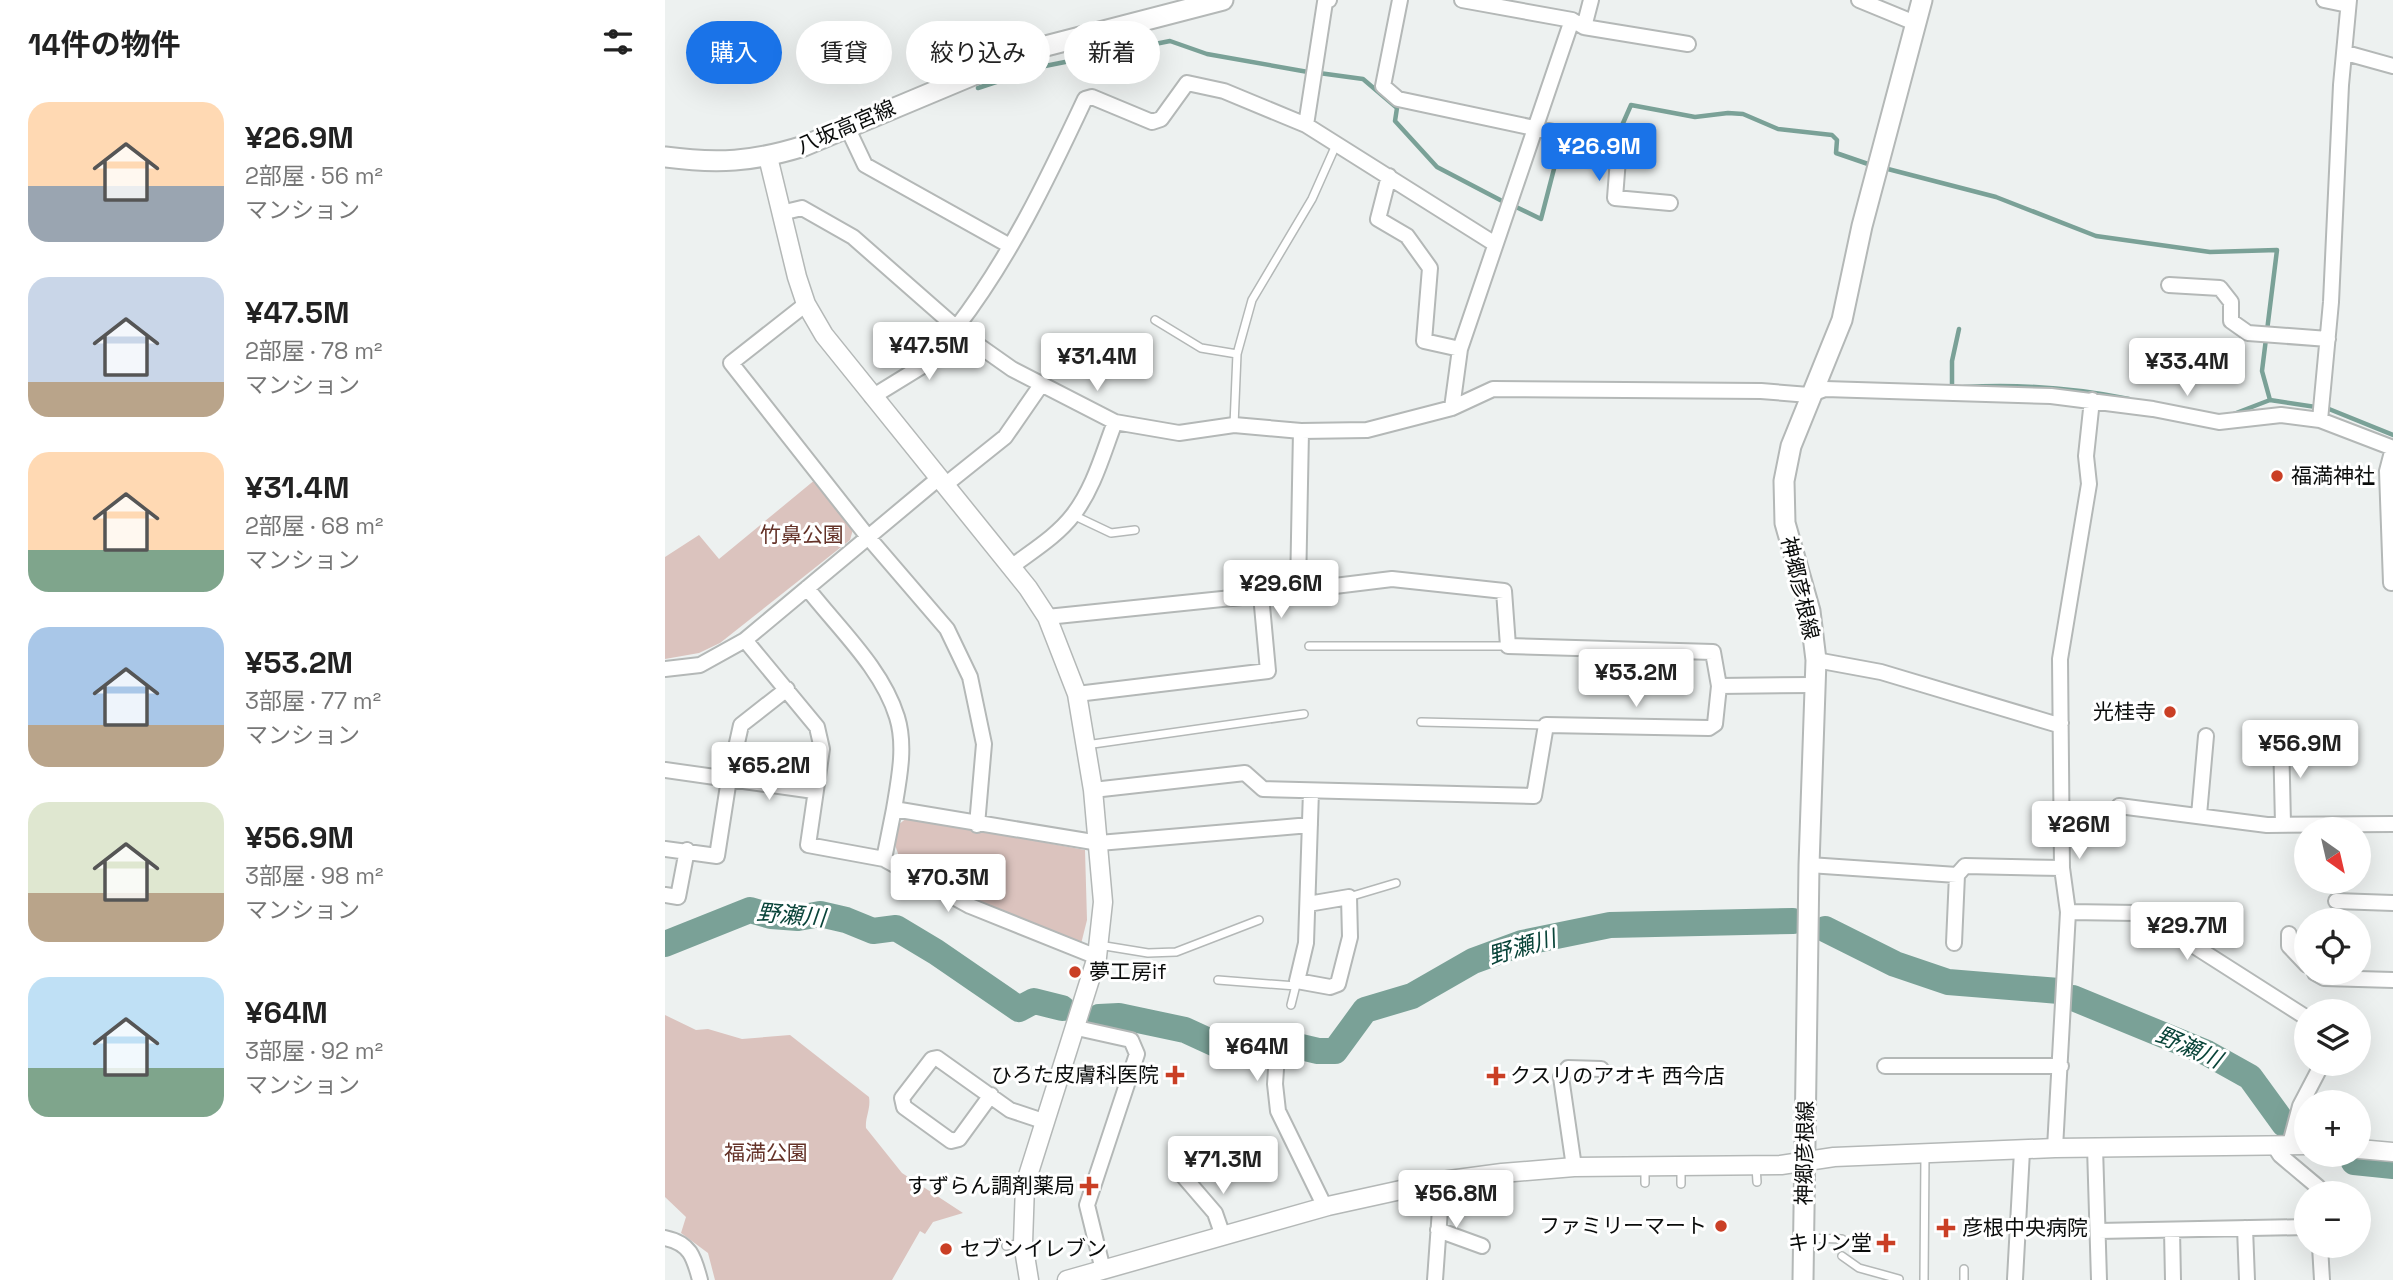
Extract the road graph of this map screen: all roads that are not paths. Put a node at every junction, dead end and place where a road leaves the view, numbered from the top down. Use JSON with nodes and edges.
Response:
{"nodes":[{"id":1,"x":1223,"y":0,"type":"edge"},
{"id":2,"x":1329,"y":0,"type":"edge"},
{"id":3,"x":1400,"y":0,"type":"edge"},
{"id":4,"x":1462,"y":0,"type":"edge"},
{"id":5,"x":1591,"y":0,"type":"edge"},
{"id":6,"x":1859,"y":0,"type":"edge"},
{"id":7,"x":1922,"y":0,"type":"edge"},
{"id":8,"x":2325,"y":0,"type":"edge"},
{"id":9,"x":2349,"y":3,"type":"edge"},
{"id":10,"x":1578,"y":23,"type":"junction"},
{"id":11,"x":1915,"y":23,"type":"junction"},
{"id":12,"x":1688,"y":44,"type":"dead end"},
{"id":13,"x":2346,"y":53,"type":"junction"},
{"id":14,"x":2393,"y":66,"type":"edge"},
{"id":15,"x":1306,"y":125,"type":"junction"},
{"id":16,"x":847,"y":127,"type":"junction"},
{"id":17,"x":1533,"y":127,"type":"junction"},
{"id":18,"x":1336,"y":144,"type":"junction"},
{"id":19,"x":665,"y":157,"type":"edge"},
{"id":20,"x":768,"y":157,"type":"junction"},
{"id":21,"x":1389,"y":176,"type":"junction"},
{"id":22,"x":1669,"y":203,"type":"dead end"},
{"id":23,"x":781,"y":213,"type":"junction"},
{"id":24,"x":1495,"y":244,"type":"junction"},
{"id":25,"x":1010,"y":246,"type":"junction"},
{"id":26,"x":2169,"y":285,"type":"dead end"},
{"id":27,"x":806,"y":303,"type":"junction"},
{"id":28,"x":1155,"y":320,"type":"dead end"},
{"id":29,"x":956,"y":328,"type":"junction"},
{"id":30,"x":968,"y":338,"type":"junction"},
{"id":31,"x":2328,"y":339,"type":"junction"},
{"id":32,"x":1460,"y":349,"type":"junction"},
{"id":33,"x":1237,"y":354,"type":"junction"},
{"id":34,"x":1041,"y":384,"type":"junction"},
{"id":35,"x":1809,"y":395,"type":"junction"},
{"id":36,"x":872,"y":397,"type":"junction"},
{"id":37,"x":2092,"y":400,"type":"junction"},
{"id":38,"x":1452,"y":408,"type":"junction"},
{"id":39,"x":2321,"y":413,"type":"junction"},
{"id":40,"x":1115,"y":422,"type":"junction"},
{"id":41,"x":1234,"y":425,"type":"junction"},
{"id":42,"x":1301,"y":431,"type":"junction"},
{"id":43,"x":2393,"y":448,"type":"edge"},
{"id":44,"x":942,"y":482,"type":"junction"},
{"id":45,"x":1073,"y":515,"type":"junction"},
{"id":46,"x":1135,"y":530,"type":"dead end"},
{"id":47,"x":869,"y":537,"type":"junction"},
{"id":48,"x":1011,"y":567,"type":"junction"},
{"id":49,"x":2391,"y":583,"type":"dead end"},
{"id":50,"x":807,"y":588,"type":"junction"},
{"id":51,"x":1298,"y":590,"type":"junction"},
{"id":52,"x":1261,"y":594,"type":"junction"},
{"id":53,"x":1047,"y":617,"type":"junction"},
{"id":54,"x":745,"y":640,"type":"junction"},
{"id":55,"x":1309,"y":646,"type":"dead end"},
{"id":56,"x":1508,"y":646,"type":"junction"},
{"id":57,"x":1816,"y":660,"type":"junction"},
{"id":58,"x":665,"y":669,"type":"edge"},
{"id":59,"x":1719,"y":685,"type":"junction"},
{"id":60,"x":1813,"y":685,"type":"junction"},
{"id":61,"x":787,"y":690,"type":"junction"},
{"id":62,"x":1077,"y":694,"type":"junction"},
{"id":63,"x":1304,"y":714,"type":"dead end"},
{"id":64,"x":1421,"y":722,"type":"dead end"},
{"id":65,"x":2061,"y":723,"type":"junction"},
{"id":66,"x":1546,"y":725,"type":"junction"},
{"id":67,"x":2206,"y":736,"type":"dead end"},
{"id":68,"x":2281,"y":736,"type":"dead end"},
{"id":69,"x":1085,"y":745,"type":"junction"},
{"id":70,"x":665,"y":770,"type":"edge"},
{"id":71,"x":729,"y":779,"type":"junction"},
{"id":72,"x":1093,"y":790,"type":"junction"},
{"id":73,"x":814,"y":791,"type":"junction"},
{"id":74,"x":1311,"y":791,"type":"junction"},
{"id":75,"x":2119,"y":806,"type":"dead end"},
{"id":76,"x":894,"y":809,"type":"junction"},
{"id":77,"x":2199,"y":815,"type":"junction"},
{"id":78,"x":2283,"y":824,"type":"junction"},
{"id":79,"x":2393,"y":824,"type":"edge"},
{"id":80,"x":977,"y":825,"type":"junction"},
{"id":81,"x":1310,"y":825,"type":"junction"},
{"id":82,"x":1099,"y":843,"type":"junction"},
{"id":83,"x":665,"y":849,"type":"edge"},
{"id":84,"x":687,"y":850,"type":"junction"},
{"id":85,"x":884,"y":859,"type":"junction"},
{"id":86,"x":1809,"y":865,"type":"junction"},
{"id":87,"x":2061,"y":869,"type":"junction"},
{"id":88,"x":1957,"y":875,"type":"junction"},
{"id":89,"x":1396,"y":883,"type":"dead end"},
{"id":90,"x":665,"y":895,"type":"edge"},
{"id":91,"x":1349,"y":897,"type":"junction"},
{"id":92,"x":2336,"y":901,"type":"dead end"},
{"id":93,"x":2393,"y":903,"type":"edge"},
{"id":94,"x":1308,"y":904,"type":"junction"},
{"id":95,"x":2068,"y":912,"type":"junction"},
{"id":96,"x":1259,"y":920,"type":"dead end"},
{"id":97,"x":2289,"y":934,"type":"dead end"},
{"id":98,"x":1954,"y":943,"type":"dead end"},
{"id":99,"x":1098,"y":951,"type":"junction"},
{"id":100,"x":2294,"y":951,"type":"edge"},
{"id":101,"x":2371,"y":979,"type":"edge"},
{"id":102,"x":1218,"y":980,"type":"dead end"},
{"id":103,"x":2393,"y":980,"type":"edge"},
{"id":104,"x":1296,"y":983,"type":"junction"},
{"id":105,"x":1291,"y":1005,"type":"dead end"},
{"id":106,"x":2294,"y":1010,"type":"edge"},
{"id":107,"x":1077,"y":1028,"type":"junction"},
{"id":108,"x":1277,"y":1054,"type":"dead end"},
{"id":109,"x":1885,"y":1066,"type":"dead end"},
{"id":110,"x":2061,"y":1066,"type":"junction"},
{"id":111,"x":1601,"y":1069,"type":"dead end"},
{"id":112,"x":2316,"y":1076,"type":"edge"},
{"id":113,"x":991,"y":1096,"type":"junction"},
{"id":114,"x":1046,"y":1122,"type":"junction"},
{"id":115,"x":2290,"y":1144,"type":"edge"},
{"id":116,"x":2095,"y":1147,"type":"junction"},
{"id":117,"x":2055,"y":1148,"type":"junction"},
{"id":118,"x":2371,"y":1150,"type":"edge"},
{"id":119,"x":2022,"y":1151,"type":"junction"},
{"id":120,"x":2393,"y":1152,"type":"edge"},
{"id":121,"x":1925,"y":1154,"type":"junction"},
{"id":122,"x":1185,"y":1158,"type":"dead end"},
{"id":123,"x":1807,"y":1161,"type":"junction"},
{"id":124,"x":1681,"y":1165,"type":"junction"},
{"id":125,"x":1574,"y":1167,"type":"junction"},
{"id":126,"x":1441,"y":1181,"type":"junction"},
{"id":127,"x":2311,"y":1181,"type":"edge"},
{"id":128,"x":1681,"y":1184,"type":"dead end"},
{"id":129,"x":1325,"y":1207,"type":"junction"},
{"id":130,"x":2294,"y":1227,"type":"edge"},
{"id":131,"x":2245,"y":1228,"type":"junction"},
{"id":132,"x":1438,"y":1230,"type":"junction"},
{"id":133,"x":2172,"y":1230,"type":"junction"},
{"id":134,"x":2098,"y":1231,"type":"junction"},
{"id":135,"x":1799,"y":1233,"type":"junction"},
{"id":136,"x":1223,"y":1236,"type":"junction"},
{"id":137,"x":665,"y":1238,"type":"edge"},
{"id":138,"x":1842,"y":1239,"type":"dead end"},
{"id":139,"x":1482,"y":1246,"type":"dead end"},
{"id":140,"x":1842,"y":1256,"type":"dead end"},
{"id":141,"x":2321,"y":1258,"type":"edge"},
{"id":142,"x":1964,"y":1269,"type":"dead end"},
{"id":143,"x":1103,"y":1270,"type":"junction"},
{"id":144,"x":1799,"y":1277,"type":"edge"},
{"id":145,"x":1899,"y":1279,"type":"edge"},
{"id":146,"x":2015,"y":1279,"type":"edge"},
{"id":147,"x":700,"y":1280,"type":"edge"},
{"id":148,"x":1029,"y":1280,"type":"edge"},
{"id":149,"x":1067,"y":1280,"type":"edge"},
{"id":150,"x":1435,"y":1280,"type":"edge"},
{"id":151,"x":1924,"y":1280,"type":"edge"},
{"id":152,"x":1964,"y":1280,"type":"edge"},
{"id":153,"x":2099,"y":1280,"type":"edge"},
{"id":154,"x":2173,"y":1280,"type":"edge"},
{"id":155,"x":2247,"y":1280,"type":"edge"},
{"id":156,"x":2322,"y":1280,"type":"edge"}],
"edges":[{"from":1,"to":16,"type":"main road","name":"八坂高宮線"},
{"from":2,"to":15,"type":"street"},
{"from":3,"to":17,"type":"street"},
{"from":4,"to":10,"type":"street"},
{"from":5,"to":10,"type":"street"},
{"from":6,"to":11,"type":"street"},
{"from":7,"to":11,"type":"main road","name":"神郷彦根線"},
{"from":8,"to":9,"type":"street"},
{"from":9,"to":13,"type":"street"},
{"from":10,"to":12,"type":"street"},
{"from":10,"to":17,"type":"street"},
{"from":11,"to":35,"type":"main road","name":"神郷彦根線"},
{"from":13,"to":14,"type":"street"},
{"from":13,"to":31,"type":"street"},
{"from":15,"to":18,"type":"street"},
{"from":15,"to":25,"type":"street"},
{"from":16,"to":20,"type":"main road","name":"八坂高宮線"},
{"from":16,"to":25,"type":"street"},
{"from":17,"to":22,"type":"street"},
{"from":17,"to":24,"type":"street"},
{"from":18,"to":21,"type":"street"},
{"from":18,"to":33,"type":"lane"},
{"from":19,"to":20,"type":"main road","name":"八坂高宮線"},
{"from":20,"to":23,"type":"street"},
{"from":21,"to":24,"type":"street"},
{"from":21,"to":32,"type":"street"},
{"from":23,"to":27,"type":"street"},
{"from":23,"to":29,"type":"street"},
{"from":24,"to":32,"type":"street"},
{"from":25,"to":29,"type":"street"},
{"from":26,"to":31,"type":"street"},
{"from":27,"to":36,"type":"street"},
{"from":27,"to":47,"type":"street"},
{"from":28,"to":33,"type":"lane"},
{"from":29,"to":30,"type":"street"},
{"from":30,"to":34,"type":"street"},
{"from":30,"to":36,"type":"street"},
{"from":31,"to":39,"type":"street"},
{"from":32,"to":38,"type":"street"},
{"from":33,"to":41,"type":"lane"},
{"from":34,"to":40,"type":"street"},
{"from":34,"to":44,"type":"street"},
{"from":35,"to":37,"type":"street"},
{"from":35,"to":38,"type":"street"},
{"from":35,"to":57,"type":"main road","name":"神郷彦根線"},
{"from":36,"to":44,"type":"street"},
{"from":37,"to":39,"type":"street"},
{"from":37,"to":65,"type":"street"},
{"from":38,"to":42,"type":"street"},
{"from":39,"to":43,"type":"street"},
{"from":40,"to":41,"type":"street"},
{"from":40,"to":45,"type":"street"},
{"from":41,"to":42,"type":"street"},
{"from":42,"to":51,"type":"street"},
{"from":43,"to":49,"type":"street"},
{"from":44,"to":47,"type":"street"},
{"from":44,"to":48,"type":"street"},
{"from":45,"to":46,"type":"lane"},
{"from":45,"to":48,"type":"street"},
{"from":47,"to":50,"type":"street"},
{"from":47,"to":80,"type":"street"},
{"from":48,"to":53,"type":"street"},
{"from":50,"to":54,"type":"street"},
{"from":50,"to":76,"type":"street"},
{"from":51,"to":52,"type":"street"},
{"from":51,"to":56,"type":"street"},
{"from":52,"to":53,"type":"street"},
{"from":52,"to":62,"type":"street"},
{"from":53,"to":62,"type":"street"},
{"from":54,"to":58,"type":"street"},
{"from":54,"to":61,"type":"street"},
{"from":55,"to":56,"type":"lane"},
{"from":56,"to":59,"type":"street"},
{"from":57,"to":60,"type":"main road","name":"神郷彦根線"},
{"from":57,"to":65,"type":"street"},
{"from":59,"to":60,"type":"street"},
{"from":59,"to":66,"type":"street"},
{"from":60,"to":86,"type":"main road","name":"神郷彦根線"},
{"from":61,"to":71,"type":"street"},
{"from":61,"to":73,"type":"street"},
{"from":62,"to":69,"type":"street"},
{"from":63,"to":69,"type":"lane"},
{"from":64,"to":66,"type":"lane"},
{"from":65,"to":87,"type":"street"},
{"from":66,"to":74,"type":"street"},
{"from":67,"to":77,"type":"street"},
{"from":68,"to":78,"type":"street"},
{"from":69,"to":72,"type":"street"},
{"from":70,"to":71,"type":"street"},
{"from":71,"to":73,"type":"street"},
{"from":71,"to":84,"type":"street"},
{"from":72,"to":74,"type":"street"},
{"from":72,"to":82,"type":"street"},
{"from":73,"to":85,"type":"street"},
{"from":74,"to":81,"type":"street"},
{"from":75,"to":77,"type":"street"},
{"from":76,"to":80,"type":"street"},
{"from":76,"to":85,"type":"street"},
{"from":77,"to":78,"type":"street"},
{"from":78,"to":79,"type":"street"},
{"from":80,"to":82,"type":"street"},
{"from":81,"to":82,"type":"street"},
{"from":81,"to":94,"type":"street"},
{"from":82,"to":99,"type":"street"},
{"from":83,"to":84,"type":"street"},
{"from":84,"to":90,"type":"street"},
{"from":85,"to":99,"type":"street"},
{"from":86,"to":88,"type":"street"},
{"from":86,"to":123,"type":"main road","name":"神郷彦根線"},
{"from":87,"to":88,"type":"street"},
{"from":87,"to":95,"type":"street"},
{"from":88,"to":98,"type":"street"},
{"from":89,"to":91,"type":"lane"},
{"from":91,"to":94,"type":"street"},
{"from":91,"to":104,"type":"street"},
{"from":92,"to":93,"type":"street"},
{"from":94,"to":104,"type":"street"},
{"from":95,"to":106,"type":"street"},
{"from":95,"to":110,"type":"street"},
{"from":96,"to":99,"type":"lane"},
{"from":97,"to":100,"type":"street"},
{"from":99,"to":107,"type":"street"},
{"from":101,"to":103,"type":"street"},
{"from":102,"to":104,"type":"lane"},
{"from":104,"to":105,"type":"lane"},
{"from":107,"to":114,"type":"street"},
{"from":107,"to":143,"type":"street"},
{"from":108,"to":129,"type":"street"},
{"from":109,"to":110,"type":"street"},
{"from":110,"to":117,"type":"street"},
{"from":111,"to":125,"type":"street"},
{"from":112,"to":115,"type":"street"},
{"from":113,"to":113,"type":"street"},
{"from":113,"to":114,"type":"street"},
{"from":114,"to":148,"type":"street"},
{"from":115,"to":116,"type":"street"},
{"from":115,"to":127,"type":"street"},
{"from":116,"to":117,"type":"street"},
{"from":116,"to":134,"type":"street"},
{"from":117,"to":119,"type":"street"},
{"from":118,"to":120,"type":"street"},
{"from":119,"to":121,"type":"street"},
{"from":119,"to":146,"type":"street"},
{"from":121,"to":123,"type":"street"},
{"from":121,"to":151,"type":"lane"},
{"from":122,"to":136,"type":"street"},
{"from":123,"to":124,"type":"street"},
{"from":123,"to":135,"type":"main road","name":"神郷彦根線"},
{"from":124,"to":125,"type":"street"},
{"from":124,"to":128,"type":"lane"},
{"from":125,"to":126,"type":"street"},
{"from":126,"to":129,"type":"street"},
{"from":126,"to":132,"type":"street"},
{"from":129,"to":136,"type":"street"},
{"from":130,"to":131,"type":"street"},
{"from":131,"to":133,"type":"street"},
{"from":131,"to":155,"type":"street"},
{"from":132,"to":139,"type":"street"},
{"from":132,"to":150,"type":"street"},
{"from":133,"to":134,"type":"street"},
{"from":133,"to":154,"type":"street"},
{"from":134,"to":153,"type":"street"},
{"from":135,"to":138,"type":"lane"},
{"from":135,"to":144,"type":"main road","name":"神郷彦根線"},
{"from":136,"to":143,"type":"street"},
{"from":137,"to":147,"type":"street"},
{"from":140,"to":145,"type":"lane"},
{"from":141,"to":156,"type":"street"},
{"from":142,"to":152,"type":"lane"},
{"from":143,"to":149,"type":"street"}]}
